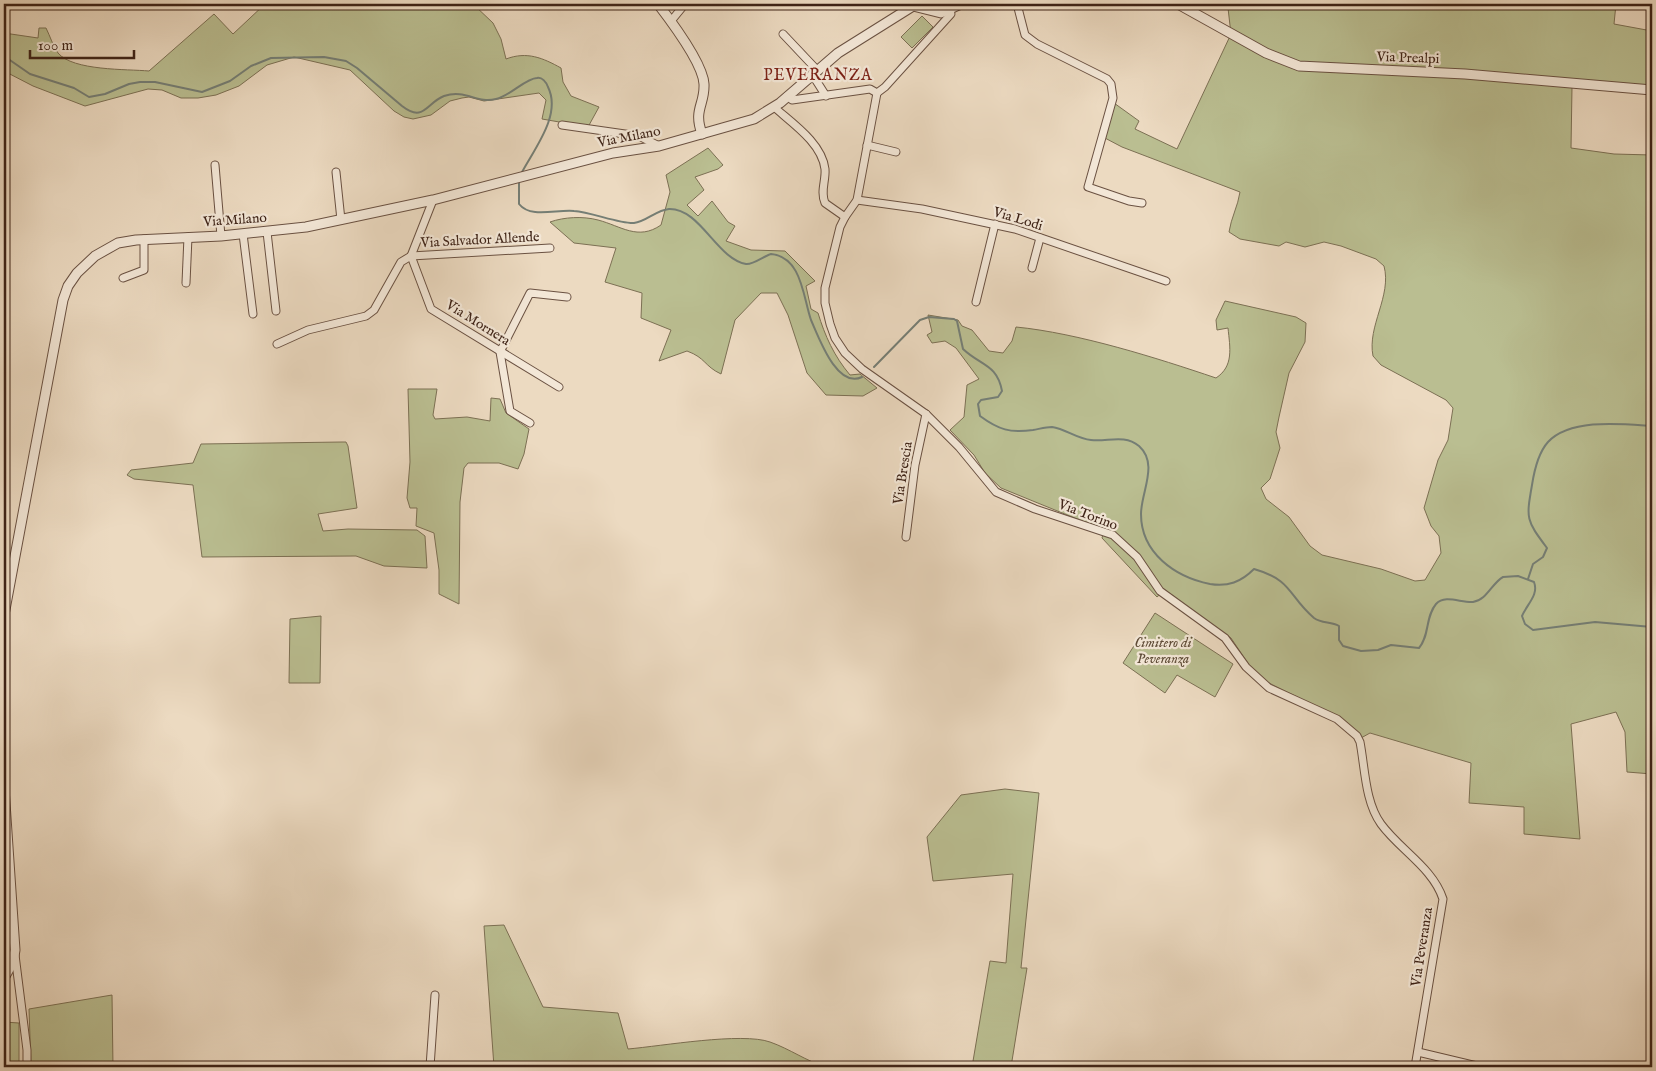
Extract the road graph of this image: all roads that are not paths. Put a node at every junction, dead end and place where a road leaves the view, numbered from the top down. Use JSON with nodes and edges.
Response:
{"nodes":[{"id":1,"x":658,"y":4,"type":"edge"},
{"id":2,"x":684,"y":4,"type":"edge"},
{"id":3,"x":961,"y":4,"type":"edge"},
{"id":4,"x":1017,"y":4,"type":"edge"},
{"id":5,"x":1178,"y":4,"type":"edge"},
{"id":6,"x":913,"y":5,"type":"edge"},
{"id":7,"x":950,"y":10,"type":"junction"},
{"id":8,"x":671,"y":21,"type":"junction"},
{"id":9,"x":783,"y":34,"type":"dead end"},
{"id":10,"x":814,"y":72,"type":"junction"},
{"id":11,"x":1652,"y":90,"type":"edge"},
{"id":12,"x":877,"y":93,"type":"junction"},
{"id":13,"x":787,"y":96,"type":"junction"},
{"id":14,"x":826,"y":96,"type":"junction"},
{"id":15,"x":774,"y":107,"type":"junction"},
{"id":16,"x":562,"y":125,"type":"dead end"},
{"id":17,"x":702,"y":134,"type":"junction"},
{"id":18,"x":867,"y":145,"type":"junction"},
{"id":19,"x":659,"y":146,"type":"junction"},
{"id":20,"x":896,"y":152,"type":"dead end"},
{"id":21,"x":215,"y":165,"type":"dead end"},
{"id":22,"x":336,"y":172,"type":"dead end"},
{"id":23,"x":434,"y":200,"type":"junction"},
{"id":24,"x":857,"y":200,"type":"junction"},
{"id":25,"x":1142,"y":202,"type":"dead end"},
{"id":26,"x":844,"y":217,"type":"junction"},
{"id":27,"x":341,"y":220,"type":"junction"},
{"id":28,"x":994,"y":224,"type":"junction"},
{"id":29,"x":267,"y":232,"type":"junction"},
{"id":30,"x":243,"y":234,"type":"junction"},
{"id":31,"x":221,"y":236,"type":"junction"},
{"id":32,"x":188,"y":237,"type":"junction"},
{"id":33,"x":1040,"y":238,"type":"junction"},
{"id":34,"x":144,"y":239,"type":"junction"},
{"id":35,"x":550,"y":248,"type":"dead end"},
{"id":36,"x":412,"y":256,"type":"junction"},
{"id":37,"x":1032,"y":268,"type":"dead end"},
{"id":38,"x":123,"y":278,"type":"dead end"},
{"id":39,"x":1166,"y":281,"type":"dead end"},
{"id":40,"x":186,"y":283,"type":"dead end"},
{"id":41,"x":567,"y":297,"type":"dead end"},
{"id":42,"x":976,"y":302,"type":"dead end"},
{"id":43,"x":276,"y":311,"type":"dead end"},
{"id":44,"x":253,"y":314,"type":"dead end"},
{"id":45,"x":276,"y":344,"type":"dead end"},
{"id":46,"x":500,"y":352,"type":"junction"},
{"id":47,"x":559,"y":387,"type":"dead end"},
{"id":48,"x":926,"y":414,"type":"junction"},
{"id":49,"x":530,"y":423,"type":"dead end"},
{"id":50,"x":906,"y":537,"type":"dead end"},
{"id":51,"x":4,"y":615,"type":"edge"},
{"id":52,"x":4,"y":788,"type":"edge"},
{"id":53,"x":1381,"y":824,"type":"joint"},
{"id":54,"x":15,"y":950,"type":"junction"},
{"id":55,"x":6,"y":976,"type":"edge"},
{"id":56,"x":18,"y":981,"type":"junction"},
{"id":57,"x":435,"y":995,"type":"dead end"},
{"id":58,"x":1418,"y":1052,"type":"junction"},
{"id":59,"x":26,"y":1067,"type":"edge"},
{"id":60,"x":430,"y":1067,"type":"edge"},
{"id":61,"x":1416,"y":1067,"type":"edge"},
{"id":62,"x":1481,"y":1067,"type":"edge"}],
"edges":[{"from":1,"to":8,"type":"street"},
{"from":2,"to":8,"type":"street"},
{"from":3,"to":7,"type":"street"},
{"from":4,"to":25,"type":"street"},
{"from":5,"to":11,"type":"street","name":"Via Prealpi"},
{"from":6,"to":7,"type":"street"},
{"from":6,"to":10,"type":"street","name":"Via Milano"},
{"from":7,"to":12,"type":"street"},
{"from":8,"to":17,"type":"street"},
{"from":9,"to":10,"type":"street"},
{"from":10,"to":13,"type":"street","name":"Via Milano"},
{"from":10,"to":14,"type":"street"},
{"from":12,"to":14,"type":"street"},
{"from":12,"to":18,"type":"street"},
{"from":13,"to":14,"type":"street"},
{"from":13,"to":15,"type":"street","name":"Via Milano"},
{"from":15,"to":17,"type":"street","name":"Via Milano"},
{"from":15,"to":26,"type":"street"},
{"from":16,"to":19,"type":"street"},
{"from":17,"to":19,"type":"street","name":"Via Milano"},
{"from":18,"to":20,"type":"street"},
{"from":18,"to":24,"type":"street"},
{"from":19,"to":23,"type":"street","name":"Via Milano"},
{"from":21,"to":31,"type":"street"},
{"from":22,"to":27,"type":"street"},
{"from":23,"to":27,"type":"street","name":"Via Milano"},
{"from":23,"to":36,"type":"street"},
{"from":24,"to":26,"type":"street"},
{"from":24,"to":28,"type":"street","name":"Via Lodi"},
{"from":26,"to":48,"type":"street","name":"Via Torino"},
{"from":27,"to":29,"type":"street","name":"Via Milano"},
{"from":28,"to":33,"type":"street","name":"Via Lodi"},
{"from":28,"to":42,"type":"street"},
{"from":29,"to":30,"type":"street","name":"Via Milano"},
{"from":29,"to":43,"type":"street"},
{"from":30,"to":31,"type":"street","name":"Via Milano"},
{"from":30,"to":44,"type":"street"},
{"from":31,"to":32,"type":"street","name":"Via Milano"},
{"from":32,"to":34,"type":"street","name":"Via Milano"},
{"from":32,"to":40,"type":"street"},
{"from":33,"to":37,"type":"street"},
{"from":33,"to":39,"type":"street","name":"Via Lodi"},
{"from":34,"to":38,"type":"street"},
{"from":34,"to":51,"type":"street","name":"Via Milano"},
{"from":35,"to":36,"type":"street","name":"Via Salvador Allende"},
{"from":36,"to":45,"type":"street"},
{"from":36,"to":46,"type":"street","name":"Via Mornera"},
{"from":41,"to":46,"type":"street"},
{"from":46,"to":47,"type":"street","name":"Via Mornera"},
{"from":46,"to":49,"type":"street"},
{"from":48,"to":50,"type":"street","name":"Via Brescia"},
{"from":48,"to":53,"type":"street","name":"Via Torino"},
{"from":52,"to":54,"type":"street"},
{"from":53,"to":58,"type":"street","name":"Via Peveranza"},
{"from":54,"to":55,"type":"street"},
{"from":54,"to":56,"type":"street"},
{"from":55,"to":56,"type":"street"},
{"from":56,"to":59,"type":"street"},
{"from":57,"to":60,"type":"street"},
{"from":58,"to":61,"type":"street","name":"Via Peveranza"},
{"from":58,"to":62,"type":"street"}]}
